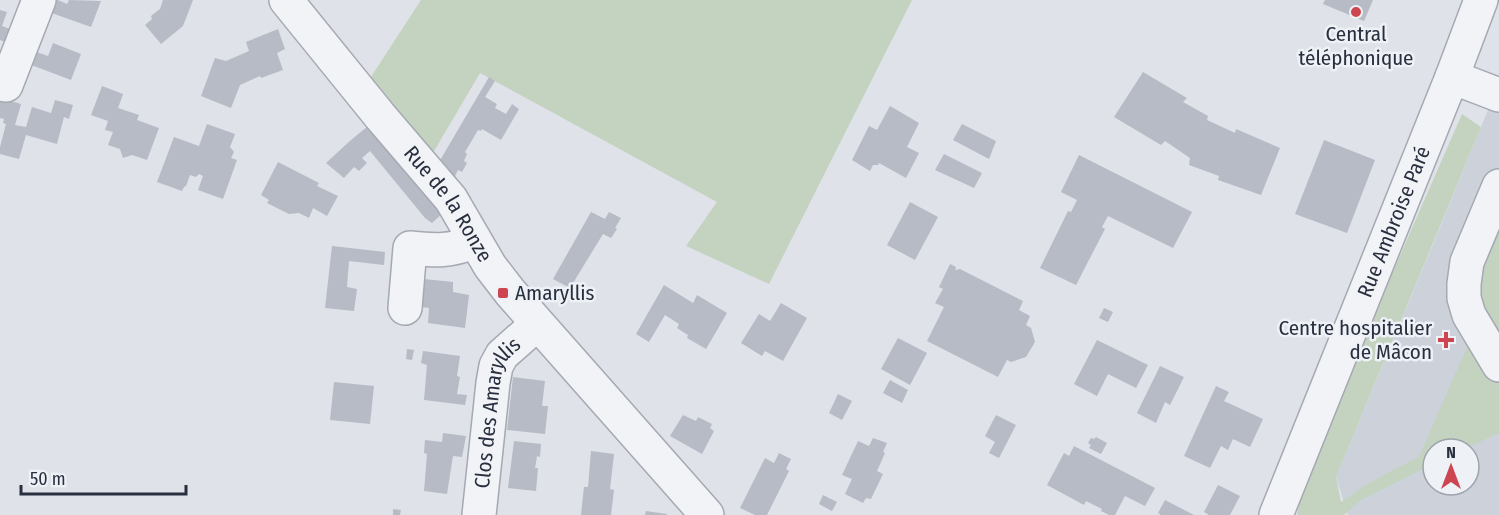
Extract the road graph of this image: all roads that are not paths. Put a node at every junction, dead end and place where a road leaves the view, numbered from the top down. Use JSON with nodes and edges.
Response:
{"nodes":[{"id":1,"x":39,"y":0,"type":"edge"},
{"id":2,"x":286,"y":0,"type":"edge"},
{"id":3,"x":1481,"y":0,"type":"edge"},
{"id":4,"x":1452,"y":77,"type":"junction"},
{"id":5,"x":12,"y":87,"type":"edge"},
{"id":6,"x":1499,"y":95,"type":"edge"},
{"id":7,"x":1499,"y":186,"type":"edge"},
{"id":8,"x":475,"y":242,"type":"junction"},
{"id":9,"x":405,"y":308,"type":"dead end"},
{"id":10,"x":537,"y":324,"type":"junction"},
{"id":11,"x":1499,"y":365,"type":"edge"},
{"id":12,"x":1278,"y":513,"type":"edge"},
{"id":13,"x":479,"y":515,"type":"edge"},
{"id":14,"x":707,"y":515,"type":"edge"}],
"edges":[{"from":1,"to":5,"type":"street"},
{"from":2,"to":8,"type":"street","name":"Rue de la Ronze"},
{"from":3,"to":4,"type":"street","name":"Rue Ambroise Paré"},
{"from":4,"to":6,"type":"street"},
{"from":4,"to":12,"type":"street","name":"Rue Ambroise Paré"},
{"from":7,"to":11,"type":"street"},
{"from":8,"to":9,"type":"street"},
{"from":8,"to":10,"type":"street","name":"Rue de la Ronze"},
{"from":10,"to":13,"type":"street","name":"Clos des Amaryllis"},
{"from":10,"to":14,"type":"street","name":"Rue de la Ronze"}]}
